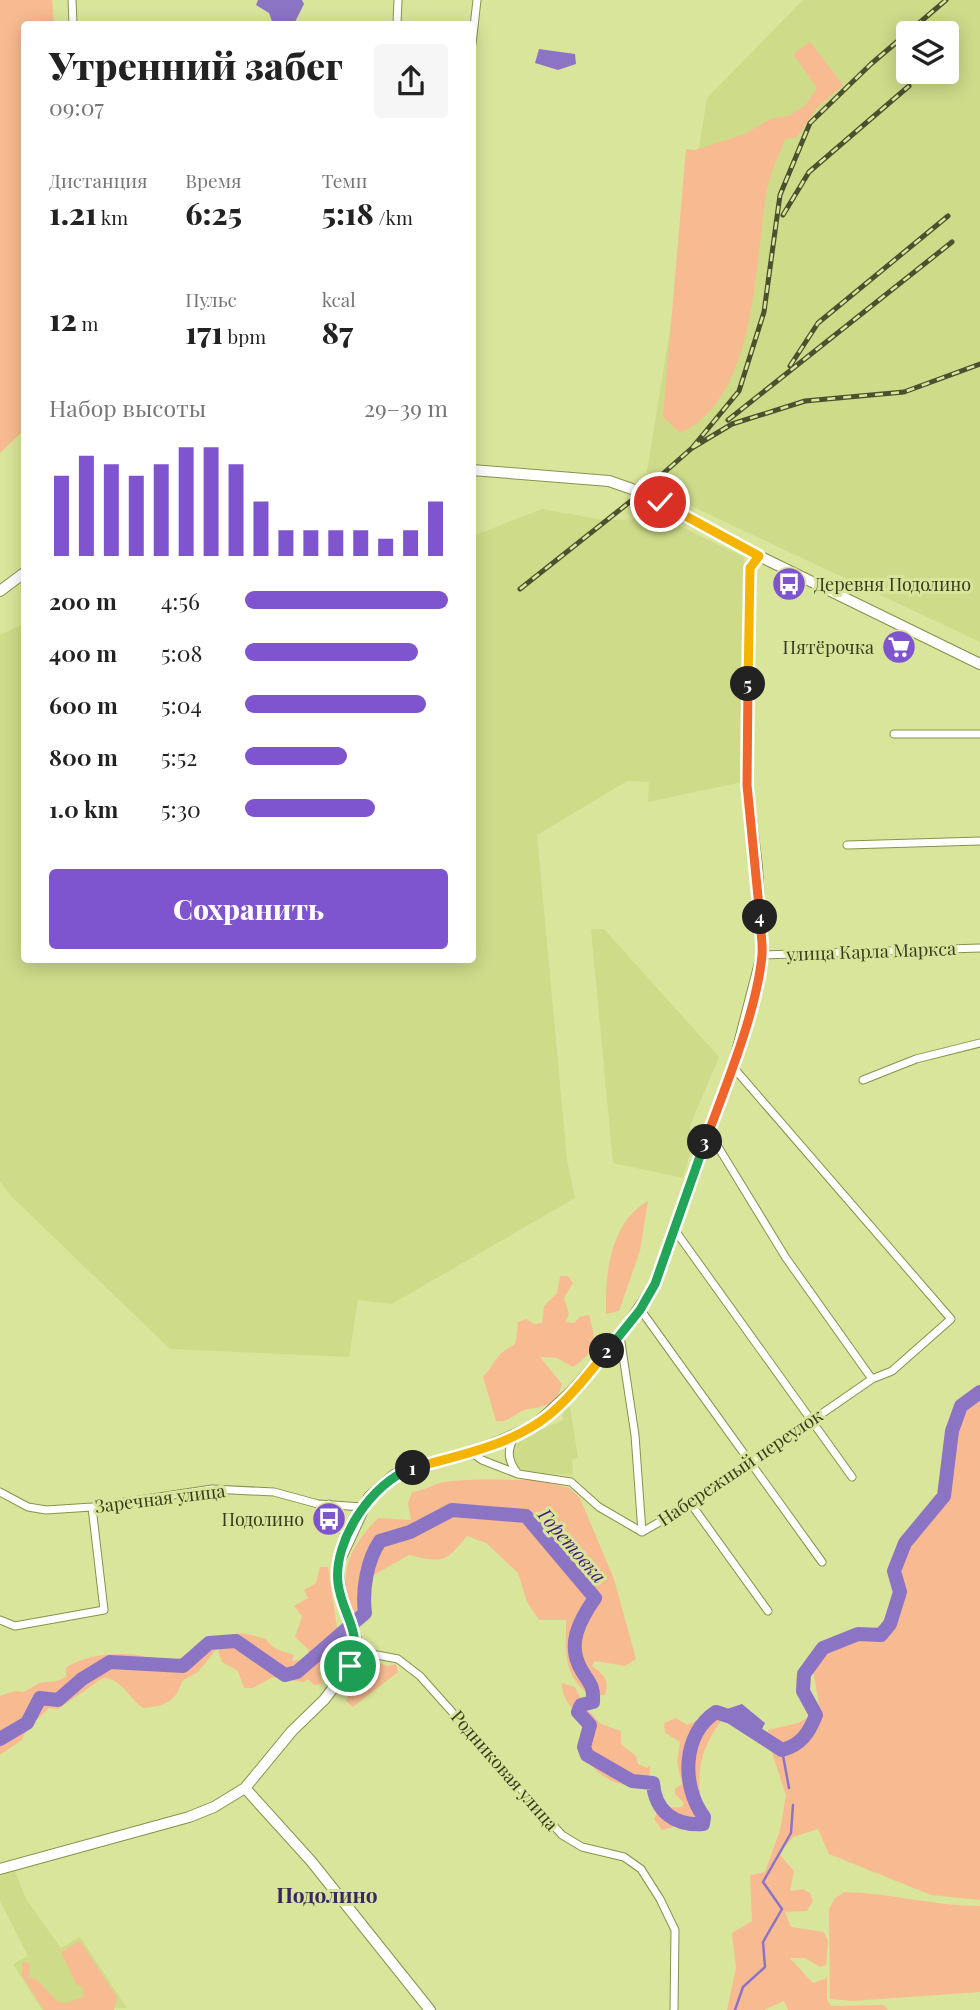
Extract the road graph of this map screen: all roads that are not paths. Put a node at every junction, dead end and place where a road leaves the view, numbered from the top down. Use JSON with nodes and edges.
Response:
{"nodes":[{"id":1,"x":72,"y":0,"type":"edge"},
{"id":2,"x":398,"y":0,"type":"edge"},
{"id":3,"x":477,"y":0,"type":"edge"},
{"id":4,"x":73,"y":21,"type":"edge"},
{"id":5,"x":397,"y":21,"type":"edge"},
{"id":6,"x":475,"y":21,"type":"edge"},
{"id":7,"x":476,"y":470,"type":"edge"},
{"id":8,"x":759,"y":556,"type":"junction"},
{"id":9,"x":21,"y":575,"type":"edge"},
{"id":10,"x":0,"y":591,"type":"edge"},
{"id":11,"x":980,"y":664,"type":"edge"},
{"id":12,"x":894,"y":734,"type":"dead end"},
{"id":13,"x":980,"y":734,"type":"edge"},
{"id":14,"x":980,"y":841,"type":"edge"},
{"id":15,"x":846,"y":845,"type":"dead end"},
{"id":16,"x":980,"y":948,"type":"edge"},
{"id":17,"x":762,"y":955,"type":"junction"},
{"id":18,"x":980,"y":1043,"type":"edge"},
{"id":19,"x":733,"y":1067,"type":"junction"},
{"id":20,"x":863,"y":1080,"type":"dead end"},
{"id":21,"x":709,"y":1131,"type":"junction"},
{"id":22,"x":674,"y":1229,"type":"junction"},
{"id":23,"x":640,"y":1310,"type":"junction"},
{"id":24,"x":620,"y":1336,"type":"junction"},
{"id":25,"x":872,"y":1379,"type":"junction"},
{"id":26,"x":810,"y":1419,"type":"junction"},
{"id":27,"x":515,"y":1436,"type":"junction"},
{"id":28,"x":472,"y":1453,"type":"junction"},
{"id":29,"x":751,"y":1462,"type":"junction"},
{"id":30,"x":519,"y":1474,"type":"junction"},
{"id":31,"x":852,"y":1477,"type":"dead end"},
{"id":32,"x":0,"y":1492,"type":"edge"},
{"id":33,"x":328,"y":1504,"type":"junction"},
{"id":34,"x":691,"y":1504,"type":"junction"},
{"id":35,"x":92,"y":1507,"type":"junction"},
{"id":36,"x":363,"y":1507,"type":"junction"},
{"id":37,"x":642,"y":1532,"type":"junction"},
{"id":38,"x":350,"y":1533,"type":"junction"},
{"id":39,"x":822,"y":1562,"type":"dead end"},
{"id":40,"x":768,"y":1611,"type":"dead end"},
{"id":41,"x":0,"y":1619,"type":"edge"},
{"id":42,"x":356,"y":1651,"type":"junction"},
{"id":43,"x":245,"y":1788,"type":"junction"},
{"id":44,"x":0,"y":1869,"type":"edge"},
{"id":45,"x":430,"y":2010,"type":"edge"},
{"id":46,"x":674,"y":2010,"type":"edge"}],
"edges":[{"from":1,"to":4,"type":"street"},
{"from":2,"to":5,"type":"street"},
{"from":3,"to":6,"type":"street"},
{"from":7,"to":8,"type":"street"},
{"from":8,"to":11,"type":"street"},
{"from":8,"to":17,"type":"street"},
{"from":9,"to":10,"type":"street"},
{"from":12,"to":13,"type":"street"},
{"from":14,"to":15,"type":"street"},
{"from":16,"to":17,"type":"street","name":"улица Карла Маркса"},
{"from":17,"to":19,"type":"street"},
{"from":18,"to":20,"type":"street"},
{"from":19,"to":21,"type":"street"},
{"from":19,"to":25,"type":"street","name":"Набережный переулок"},
{"from":21,"to":22,"type":"street"},
{"from":21,"to":25,"type":"street"},
{"from":22,"to":23,"type":"street"},
{"from":22,"to":26,"type":"street"},
{"from":23,"to":24,"type":"street"},
{"from":23,"to":29,"type":"street"},
{"from":24,"to":27,"type":"street"},
{"from":24,"to":37,"type":"street"},
{"from":25,"to":26,"type":"street","name":"Набережный переулок"},
{"from":26,"to":29,"type":"street","name":"Набережный переулок"},
{"from":26,"to":31,"type":"street"},
{"from":27,"to":28,"type":"street"},
{"from":27,"to":30,"type":"street"},
{"from":28,"to":30,"type":"street","name":"Набережный переулок"},
{"from":28,"to":36,"type":"street"},
{"from":29,"to":34,"type":"street","name":"Набережный переулок"},
{"from":29,"to":39,"type":"street"},
{"from":30,"to":37,"type":"street","name":"Набережный переулок"},
{"from":32,"to":35,"type":"street","name":"Заречная улица"},
{"from":33,"to":35,"type":"street","name":"Заречная улица"},
{"from":33,"to":36,"type":"street","name":"Заречная улица"},
{"from":33,"to":38,"type":"street"},
{"from":34,"to":37,"type":"street","name":"Набережный переулок"},
{"from":34,"to":40,"type":"street"},
{"from":35,"to":41,"type":"street"},
{"from":36,"to":38,"type":"street"},
{"from":38,"to":42,"type":"street"},
{"from":42,"to":43,"type":"street"},
{"from":42,"to":46,"type":"street","name":"Родниковая улица"},
{"from":43,"to":44,"type":"street"},
{"from":43,"to":45,"type":"street"}]}
